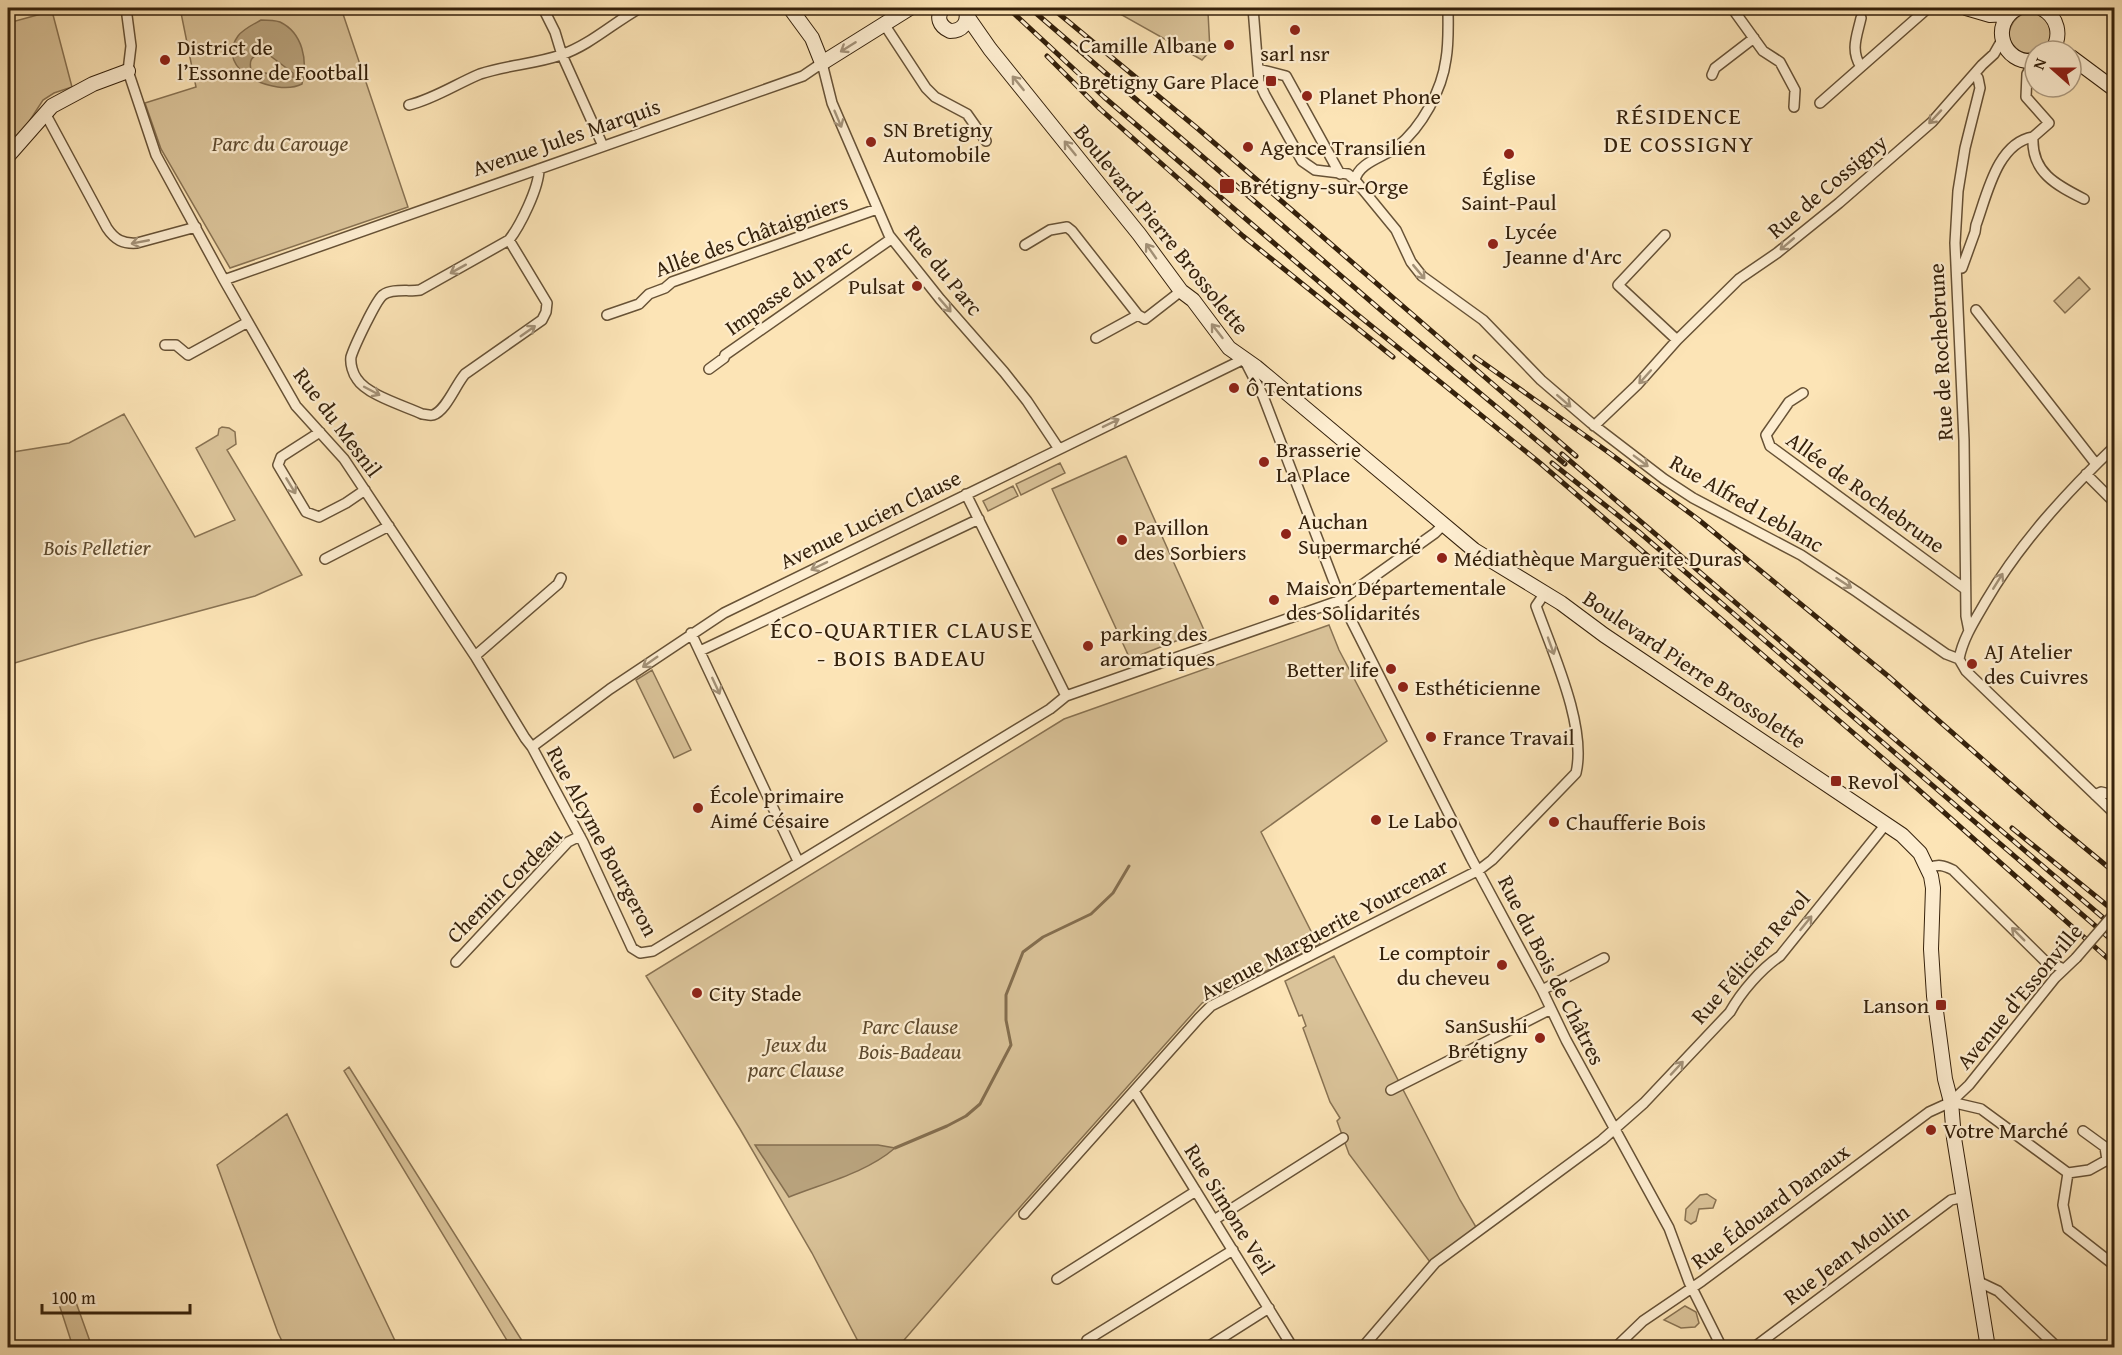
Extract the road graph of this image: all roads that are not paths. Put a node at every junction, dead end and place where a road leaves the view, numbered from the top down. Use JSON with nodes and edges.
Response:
{"nodes":[{"id":1,"x":126,"y":8,"type":"edge"},
{"id":2,"x":543,"y":8,"type":"edge"},
{"id":3,"x":640,"y":8,"type":"edge"},
{"id":4,"x":790,"y":8,"type":"edge"},
{"id":5,"x":910,"y":8,"type":"edge"},
{"id":6,"x":1253,"y":8,"type":"edge"},
{"id":7,"x":1448,"y":8,"type":"edge"},
{"id":8,"x":1732,"y":8,"type":"edge"},
{"id":9,"x":1928,"y":8,"type":"edge"},
{"id":10,"x":1966,"y":8,"type":"edge"},
{"id":11,"x":2015,"y":9,"type":"edge"},
{"id":12,"x":2045,"y":9,"type":"edge"},
{"id":13,"x":938,"y":10,"type":"edge"},
{"id":14,"x":967,"y":11,"type":"edge"},
{"id":15,"x":1990,"y":15,"type":"junction"},
{"id":16,"x":1861,"y":18,"type":"dead end"},
{"id":17,"x":884,"y":24,"type":"junction"},
{"id":18,"x":2002,"y":34,"type":"junction"},
{"id":19,"x":1754,"y":38,"type":"junction"},
{"id":20,"x":2057,"y":39,"type":"edge"},
{"id":21,"x":1994,"y":54,"type":"junction"},
{"id":22,"x":562,"y":55,"type":"junction"},
{"id":23,"x":2015,"y":58,"type":"junction"},
{"id":24,"x":2023,"y":60,"type":"edge"},
{"id":25,"x":822,"y":63,"type":"junction"},
{"id":26,"x":2083,"y":66,"type":"edge"},
{"id":27,"x":1861,"y":67,"type":"junction"},
{"id":28,"x":1258,"y":69,"type":"junction"},
{"id":29,"x":2023,"y":69,"type":"edge"},
{"id":30,"x":128,"y":71,"type":"junction"},
{"id":31,"x":1974,"y":74,"type":"junction"},
{"id":32,"x":1712,"y":75,"type":"dead end"},
{"id":33,"x":2115,"y":89,"type":"edge"},
{"id":34,"x":2029,"y":99,"type":"edge"},
{"id":35,"x":1820,"y":104,"type":"dead end"},
{"id":36,"x":409,"y":105,"type":"dead end"},
{"id":37,"x":1794,"y":107,"type":"dead end"},
{"id":38,"x":45,"y":113,"type":"junction"},
{"id":39,"x":2033,"y":137,"type":"junction"},
{"id":40,"x":986,"y":141,"type":"dead end"},
{"id":41,"x":603,"y":146,"type":"junction"},
{"id":42,"x":8,"y":156,"type":"edge"},
{"id":43,"x":539,"y":169,"type":"junction"},
{"id":44,"x":1340,"y":174,"type":"junction"},
{"id":45,"x":1354,"y":180,"type":"junction"},
{"id":46,"x":2084,"y":199,"type":"dead end"},
{"id":47,"x":878,"y":209,"type":"junction"},
{"id":48,"x":196,"y":227,"type":"junction"},
{"id":49,"x":1665,"y":235,"type":"dead end"},
{"id":50,"x":891,"y":239,"type":"junction"},
{"id":51,"x":509,"y":240,"type":"junction"},
{"id":52,"x":1025,"y":245,"type":"dead end"},
{"id":53,"x":1962,"y":268,"type":"dead end"},
{"id":54,"x":224,"y":280,"type":"junction"},
{"id":55,"x":1181,"y":291,"type":"junction"},
{"id":56,"x":1976,"y":310,"type":"dead end"},
{"id":57,"x":607,"y":315,"type":"dead end"},
{"id":58,"x":1138,"y":315,"type":"junction"},
{"id":59,"x":248,"y":322,"type":"junction"},
{"id":60,"x":1096,"y":338,"type":"dead end"},
{"id":61,"x":1677,"y":340,"type":"junction"},
{"id":62,"x":165,"y":345,"type":"dead end"},
{"id":63,"x":1244,"y":358,"type":"junction"},
{"id":64,"x":709,"y":369,"type":"dead end"},
{"id":65,"x":1803,"y":393,"type":"dead end"},
{"id":66,"x":1594,"y":426,"type":"junction"},
{"id":67,"x":320,"y":432,"type":"junction"},
{"id":68,"x":2115,"y":447,"type":"edge"},
{"id":69,"x":1059,"y":449,"type":"junction"},
{"id":70,"x":2096,"y":464,"type":"junction"},
{"id":71,"x":2086,"y":474,"type":"junction"},
{"id":72,"x":365,"y":490,"type":"junction"},
{"id":73,"x":966,"y":494,"type":"junction"},
{"id":74,"x":2115,"y":502,"type":"edge"},
{"id":75,"x":979,"y":519,"type":"junction"},
{"id":76,"x":1443,"y":525,"type":"junction"},
{"id":77,"x":389,"y":526,"type":"junction"},
{"id":78,"x":325,"y":559,"type":"dead end"},
{"id":79,"x":561,"y":578,"type":"dead end"},
{"id":80,"x":1965,"y":589,"type":"junction"},
{"id":81,"x":1545,"y":593,"type":"junction"},
{"id":82,"x":1341,"y":600,"type":"junction"},
{"id":83,"x":1969,"y":632,"type":"junction"},
{"id":84,"x":692,"y":633,"type":"junction"},
{"id":85,"x":700,"y":651,"type":"junction"},
{"id":86,"x":475,"y":656,"type":"junction"},
{"id":87,"x":1959,"y":659,"type":"junction"},
{"id":88,"x":1066,"y":696,"type":"junction"},
{"id":89,"x":532,"y":747,"type":"junction"},
{"id":90,"x":2095,"y":795,"type":"junction"},
{"id":91,"x":2115,"y":795,"type":"edge"},
{"id":92,"x":2115,"y":813,"type":"edge"},
{"id":93,"x":1886,"y":824,"type":"junction"},
{"id":94,"x":580,"y":836,"type":"junction"},
{"id":95,"x":798,"y":861,"type":"junction"},
{"id":96,"x":1928,"y":868,"type":"junction"},
{"id":97,"x":1479,"y":870,"type":"junction"},
{"id":98,"x":2115,"y":914,"type":"edge"},
{"id":99,"x":1604,"y":958,"type":"dead end"},
{"id":100,"x":456,"y":962,"type":"dead end"},
{"id":101,"x":2064,"y":969,"type":"junction"},
{"id":102,"x":1542,"y":990,"type":"junction"},
{"id":103,"x":1551,"y":1009,"type":"junction"},
{"id":104,"x":1391,"y":1090,"type":"dead end"},
{"id":105,"x":1134,"y":1091,"type":"junction"},
{"id":106,"x":1952,"y":1102,"type":"junction"},
{"id":107,"x":1614,"y":1128,"type":"junction"},
{"id":108,"x":2083,"y":1131,"type":"dead end"},
{"id":109,"x":1343,"y":1138,"type":"dead end"},
{"id":110,"x":2111,"y":1162,"type":"edge"},
{"id":111,"x":2068,"y":1173,"type":"junction"},
{"id":112,"x":1196,"y":1191,"type":"junction"},
{"id":113,"x":1964,"y":1197,"type":"junction"},
{"id":114,"x":1024,"y":1214,"type":"dead end"},
{"id":115,"x":1214,"y":1220,"type":"junction"},
{"id":116,"x":1233,"y":1250,"type":"junction"},
{"id":117,"x":2115,"y":1265,"type":"edge"},
{"id":118,"x":1057,"y":1279,"type":"dead end"},
{"id":119,"x":1977,"y":1281,"type":"junction"},
{"id":120,"x":1692,"y":1288,"type":"junction"},
{"id":121,"x":1269,"y":1308,"type":"junction"},
{"id":122,"x":1087,"y":1340,"type":"dead end"},
{"id":123,"x":1206,"y":1347,"type":"edge"},
{"id":124,"x":1293,"y":1347,"type":"edge"},
{"id":125,"x":1362,"y":1347,"type":"edge"},
{"id":126,"x":1615,"y":1347,"type":"edge"},
{"id":127,"x":1722,"y":1347,"type":"edge"},
{"id":128,"x":1753,"y":1347,"type":"edge"},
{"id":129,"x":1988,"y":1347,"type":"edge"},
{"id":130,"x":2058,"y":1347,"type":"edge"}],
"edges":[{"from":1,"to":30,"type":"street"},
{"from":2,"to":22,"type":"street"},
{"from":3,"to":22,"type":"street"},
{"from":4,"to":25,"type":"main road"},
{"from":5,"to":17,"type":"main road","name":"Avenue Jules Marquis"},
{"from":6,"to":28,"type":"street"},
{"from":7,"to":45,"type":"street"},
{"from":8,"to":19,"type":"street"},
{"from":9,"to":27,"type":"street"},
{"from":10,"to":15,"type":"main road"},
{"from":11,"to":15,"type":"main road"},
{"from":11,"to":18,"type":"main road"},
{"from":12,"to":20,"type":"main road"},
{"from":13,"to":14,"type":"main road"},
{"from":55,"to":14,"type":"main road","name":"Boulevard Pierre Brossolette","one_way":true},
{"from":15,"to":18,"type":"main road"},
{"from":16,"to":27,"type":"street"},
{"from":17,"to":25,"type":"main road","name":"Avenue Jules Marquis","one_way":true},
{"from":17,"to":40,"type":"street"},
{"from":18,"to":21,"type":"street","name":"Rue de Cossigny"},
{"from":18,"to":23,"type":"main road"},
{"from":19,"to":32,"type":"street"},
{"from":19,"to":37,"type":"street"},
{"from":21,"to":23,"type":"street"},
{"from":21,"to":31,"type":"street","name":"Rue de Cossigny"},
{"from":22,"to":36,"type":"street"},
{"from":22,"to":41,"type":"street"},
{"from":23,"to":24,"type":"main road"},
{"from":23,"to":29,"type":"street"},
{"from":25,"to":41,"type":"street","name":"Avenue Jules Marquis"},
{"from":25,"to":47,"type":"street","name":"Rue du Parc","one_way":true},
{"from":26,"to":33,"type":"main road"},
{"from":27,"to":35,"type":"street"},
{"from":28,"to":44,"type":"street"},
{"from":28,"to":44,"type":"street"},
{"from":30,"to":38,"type":"main road"},
{"from":30,"to":48,"type":"street","name":"Rue du Mesnil"},
{"from":31,"to":61,"type":"street","name":"Rue de Cossigny","one_way":true},
{"from":31,"to":80,"type":"street","name":"Rue de Rochebrune"},
{"from":34,"to":39,"type":"street"},
{"from":38,"to":42,"type":"main road"},
{"from":48,"to":38,"type":"street","one_way":true},
{"from":39,"to":46,"type":"street"},
{"from":39,"to":53,"type":"street"},
{"from":41,"to":43,"type":"street","name":"Avenue Jules Marquis"},
{"from":43,"to":51,"type":"street"},
{"from":43,"to":54,"type":"street","name":"Avenue Jules Marquis"},
{"from":44,"to":45,"type":"street"},
{"from":45,"to":66,"type":"street","name":"Rue Alfred Leblanc","one_way":true},
{"from":47,"to":50,"type":"street","name":"Rue du Parc"},
{"from":47,"to":57,"type":"street","name":"Allée des Châtaigniers"},
{"from":48,"to":54,"type":"street","name":"Rue du Mesnil"},
{"from":49,"to":61,"type":"street"},
{"from":50,"to":64,"type":"street","name":"Impasse du Parc"},
{"from":50,"to":69,"type":"street","name":"Rue du Parc","one_way":true},
{"from":51,"to":51,"type":"street","one_way":true},
{"from":52,"to":58,"type":"street"},
{"from":54,"to":59,"type":"street","name":"Rue du Mesnil"},
{"from":55,"to":58,"type":"street"},
{"from":63,"to":55,"type":"main road","name":"Boulevard Pierre Brossolette","one_way":true},
{"from":56,"to":70,"type":"street"},
{"from":58,"to":60,"type":"street"},
{"from":59,"to":62,"type":"street"},
{"from":59,"to":67,"type":"street","name":"Rue du Mesnil"},
{"from":61,"to":66,"type":"street","name":"Rue de Cossigny","one_way":true},
{"from":69,"to":63,"type":"street","name":"Avenue Lucien Clause","one_way":true},
{"from":63,"to":76,"type":"main road","name":"Boulevard Pierre Brossolette"},
{"from":63,"to":82,"type":"street"},
{"from":65,"to":80,"type":"street","name":"Allée de Rochebrune"},
{"from":66,"to":87,"type":"street","name":"Rue Alfred Leblanc","one_way":true},
{"from":67,"to":72,"type":"street","name":"Rue du Mesnil"},
{"from":67,"to":72,"type":"street","one_way":true},
{"from":68,"to":70,"type":"street"},
{"from":69,"to":73,"type":"street","name":"Avenue Lucien Clause"},
{"from":70,"to":71,"type":"street"},
{"from":71,"to":74,"type":"street"},
{"from":83,"to":71,"type":"street","one_way":true},
{"from":72,"to":77,"type":"street","name":"Rue du Mesnil"},
{"from":73,"to":75,"type":"street"},
{"from":73,"to":84,"type":"street","name":"Avenue Lucien Clause","one_way":true},
{"from":75,"to":85,"type":"street"},
{"from":75,"to":88,"type":"street"},
{"from":76,"to":81,"type":"main road","name":"Boulevard Pierre Brossolette"},
{"from":76,"to":82,"type":"street"},
{"from":77,"to":78,"type":"street"},
{"from":77,"to":86,"type":"street","name":"Rue du Mesnil"},
{"from":79,"to":86,"type":"street"},
{"from":80,"to":83,"type":"street","name":"Rue de Rochebrune"},
{"from":81,"to":93,"type":"main road","name":"Boulevard Pierre Brossolette"},
{"from":81,"to":97,"type":"street","name":"Rue du Bois de Châtres","one_way":true},
{"from":82,"to":88,"type":"street"},
{"from":82,"to":97,"type":"street"},
{"from":83,"to":87,"type":"street"},
{"from":84,"to":85,"type":"street"},
{"from":84,"to":89,"type":"street","name":"Avenue Lucien Clause","one_way":true},
{"from":85,"to":95,"type":"street","one_way":true},
{"from":86,"to":89,"type":"street","name":"Rue du Mesnil"},
{"from":87,"to":90,"type":"street","name":"Rue Alfred Leblanc"},
{"from":88,"to":95,"type":"street"},
{"from":89,"to":94,"type":"street","name":"Rue Alcyme Bourgeron"},
{"from":90,"to":91,"type":"street"},
{"from":90,"to":92,"type":"street","name":"Rue Alfred Leblanc"},
{"from":93,"to":96,"type":"main road","name":"Boulevard Pierre Brossolette"},
{"from":107,"to":93,"type":"street","name":"Rue Félicien Revol","one_way":true},
{"from":94,"to":95,"type":"street","name":"Rue Alcyme Bourgeron"},
{"from":94,"to":100,"type":"street","name":"Chemin Cordeau"},
{"from":101,"to":96,"type":"street","one_way":true},
{"from":96,"to":106,"type":"main road"},
{"from":97,"to":102,"type":"street","name":"Rue du Bois de Châtres"},
{"from":97,"to":105,"type":"street","name":"Avenue Marguerite Yourcenar"},
{"from":98,"to":101,"type":"street","name":"Avenue d'Essonville","bridge":true},
{"from":99,"to":102,"type":"street"},
{"from":101,"to":106,"type":"street","name":"Avenue d'Essonville"},
{"from":102,"to":103,"type":"street","name":"Rue du Bois de Châtres"},
{"from":103,"to":104,"type":"street"},
{"from":103,"to":107,"type":"street","name":"Rue du Bois de Châtres"},
{"from":105,"to":112,"type":"street","name":"Rue Simone Veil"},
{"from":105,"to":114,"type":"street","name":"Avenue Marguerite Yourcenar"},
{"from":106,"to":111,"type":"street"},
{"from":106,"to":113,"type":"main road"},
{"from":106,"to":120,"type":"street","name":"Rue Édouard Danaux"},
{"from":107,"to":120,"type":"street","name":"Rue du Bois de Châtres"},
{"from":107,"to":125,"type":"street","name":"Rue Félicien Revol"},
{"from":108,"to":110,"type":"street"},
{"from":109,"to":115,"type":"street"},
{"from":110,"to":111,"type":"street"},
{"from":111,"to":117,"type":"street"},
{"from":112,"to":115,"type":"street","name":"Rue Simone Veil"},
{"from":112,"to":118,"type":"street"},
{"from":113,"to":119,"type":"main road"},
{"from":113,"to":128,"type":"street","name":"Rue Jean Moulin"},
{"from":115,"to":116,"type":"street","name":"Rue Simone Veil"},
{"from":116,"to":121,"type":"street","name":"Rue Simone Veil"},
{"from":116,"to":122,"type":"street"},
{"from":119,"to":129,"type":"main road"},
{"from":119,"to":130,"type":"street"},
{"from":120,"to":126,"type":"street","name":"Rue Édouard Danaux"},
{"from":120,"to":127,"type":"street","name":"Rue du Bois de Châtres"},
{"from":121,"to":123,"type":"street"},
{"from":121,"to":124,"type":"street","name":"Rue Simone Veil"}]}
